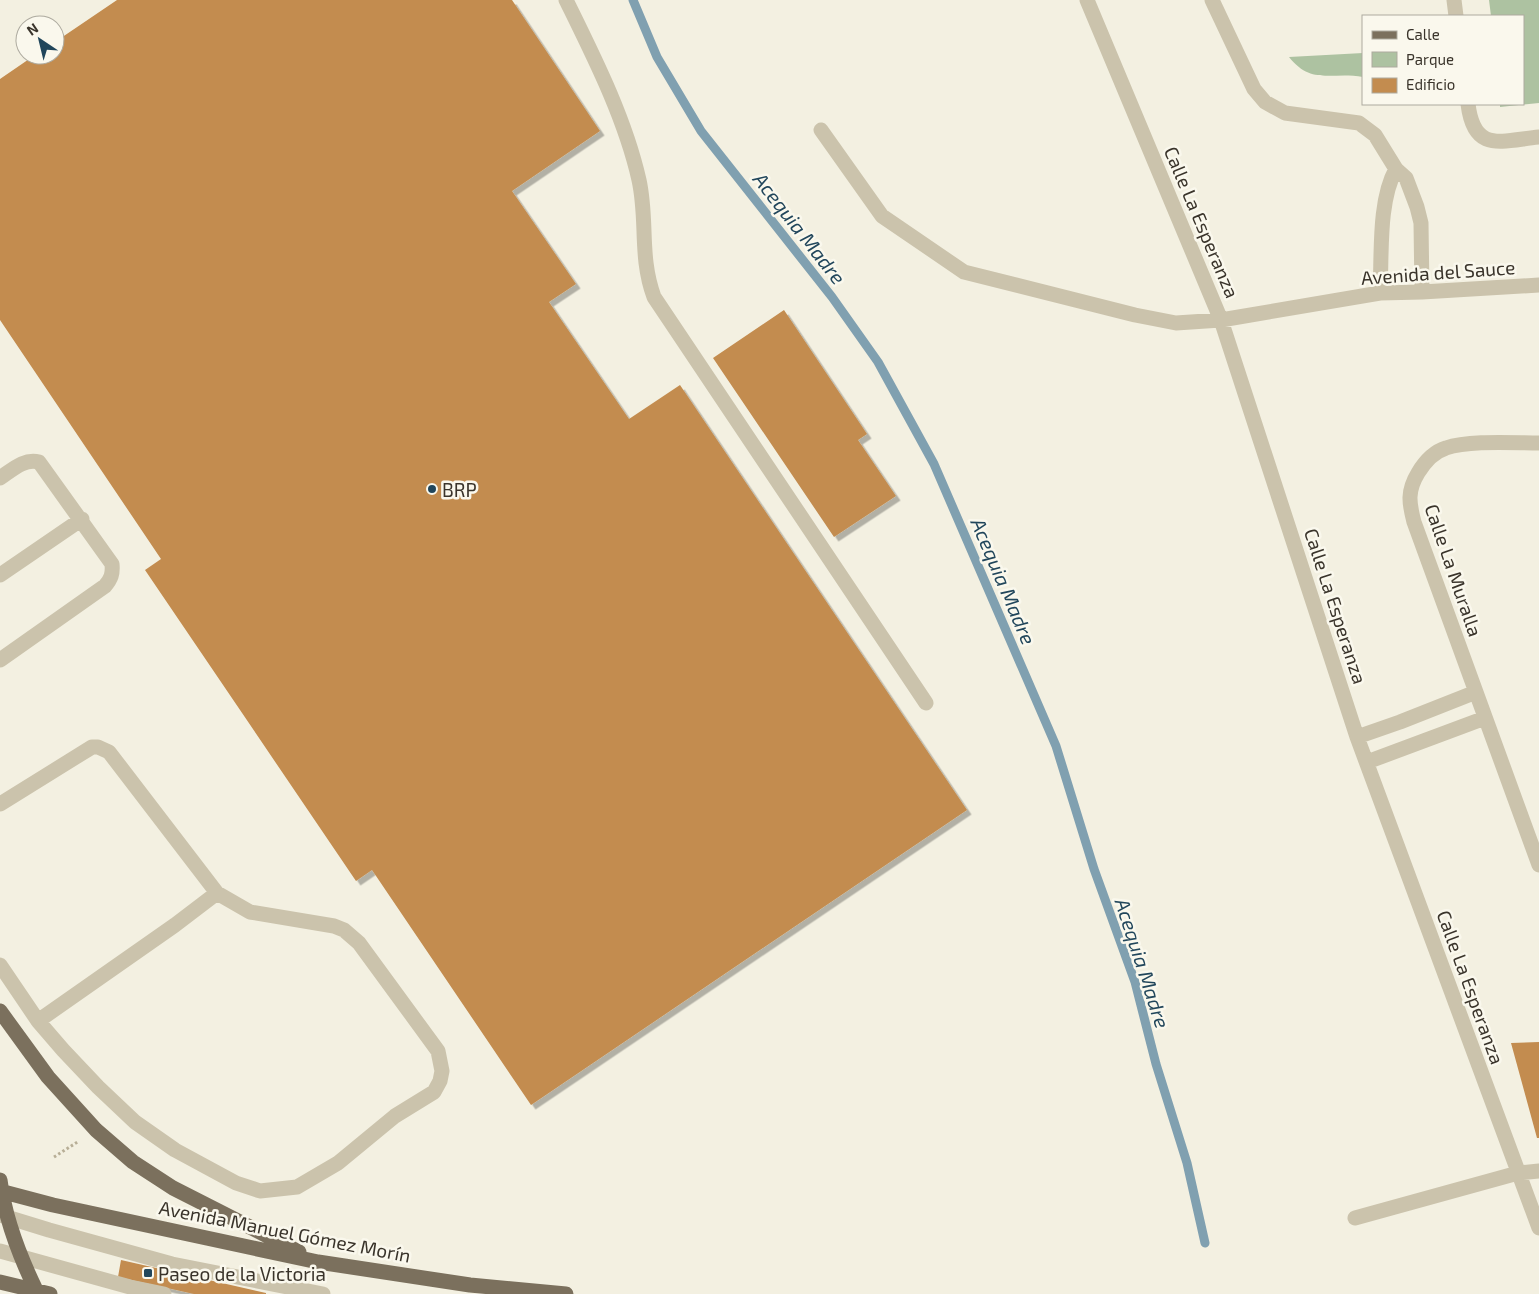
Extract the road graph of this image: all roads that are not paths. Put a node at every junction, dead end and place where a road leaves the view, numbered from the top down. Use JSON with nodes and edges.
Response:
{"nodes":[{"id":1,"x":566,"y":0,"type":"edge"},
{"id":2,"x":1087,"y":0,"type":"edge"},
{"id":3,"x":1454,"y":0,"type":"edge"},
{"id":4,"x":1219,"y":4,"type":"edge"},
{"id":5,"x":1456,"y":15,"type":"edge"},
{"id":6,"x":1468,"y":105,"type":"edge"},
{"id":7,"x":821,"y":130,"type":"dead end"},
{"id":8,"x":1539,"y":137,"type":"edge"},
{"id":9,"x":1396,"y":169,"type":"junction"},
{"id":10,"x":1539,"y":286,"type":"edge"},
{"id":11,"x":1380,"y":292,"type":"junction"},
{"id":12,"x":1422,"y":292,"type":"junction"},
{"id":13,"x":1221,"y":320,"type":"junction"},
{"id":14,"x":1539,"y":443,"type":"edge"},
{"id":15,"x":0,"y":478,"type":"edge"},
{"id":16,"x":82,"y":519,"type":"junction"},
{"id":17,"x":0,"y":575,"type":"edge"},
{"id":18,"x":0,"y":660,"type":"edge"},
{"id":19,"x":1476,"y":692,"type":"junction"},
{"id":20,"x":926,"y":703,"type":"dead end"},
{"id":21,"x":1485,"y":718,"type":"junction"},
{"id":22,"x":1357,"y":736,"type":"junction"},
{"id":23,"x":1367,"y":762,"type":"junction"},
{"id":24,"x":0,"y":804,"type":"edge"},
{"id":25,"x":1539,"y":865,"type":"edge"},
{"id":26,"x":218,"y":893,"type":"junction"},
{"id":27,"x":0,"y":965,"type":"edge"},
{"id":28,"x":0,"y":1011,"type":"edge"},
{"id":29,"x":38,"y":1021,"type":"junction"},
{"id":30,"x":1539,"y":1171,"type":"edge"},
{"id":31,"x":1518,"y":1173,"type":"junction"},
{"id":32,"x":0,"y":1187,"type":"edge"},
{"id":33,"x":4,"y":1216,"type":"edge"},
{"id":34,"x":1355,"y":1218,"type":"dead end"},
{"id":35,"x":1539,"y":1228,"type":"edge"},
{"id":36,"x":0,"y":1251,"type":"edge"},
{"id":37,"x":19,"y":1256,"type":"junction"},
{"id":38,"x":318,"y":1262,"type":"junction"},
{"id":39,"x":0,"y":1282,"type":"edge"},
{"id":40,"x":472,"y":1289,"type":"edge"},
{"id":41,"x":43,"y":1292,"type":"edge"},
{"id":42,"x":164,"y":1294,"type":"edge"},
{"id":43,"x":323,"y":1294,"type":"edge"},
{"id":44,"x":566,"y":1294,"type":"edge"}],
"edges":[{"from":1,"to":20,"type":"street"},
{"from":2,"to":13,"type":"street","name":"Calle La Esperanza"},
{"from":3,"to":5,"type":"street"},
{"from":4,"to":9,"type":"street"},
{"from":6,"to":8,"type":"street"},
{"from":7,"to":13,"type":"street","name":"Avenida del Sauce"},
{"from":9,"to":11,"type":"street"},
{"from":9,"to":12,"type":"street"},
{"from":10,"to":12,"type":"street","name":"Avenida del Sauce"},
{"from":11,"to":12,"type":"street","name":"Avenida del Sauce"},
{"from":11,"to":13,"type":"street","name":"Avenida del Sauce"},
{"from":13,"to":22,"type":"street","name":"Calle La Esperanza"},
{"from":14,"to":19,"type":"street","name":"Calle La Muralla"},
{"from":15,"to":16,"type":"street"},
{"from":16,"to":17,"type":"street"},
{"from":16,"to":18,"type":"street"},
{"from":19,"to":21,"type":"street","name":"Calle La Muralla"},
{"from":19,"to":22,"type":"street"},
{"from":21,"to":23,"type":"street"},
{"from":21,"to":25,"type":"street","name":"Calle La Muralla"},
{"from":22,"to":23,"type":"street","name":"Calle La Esperanza"},
{"from":23,"to":31,"type":"street","name":"Calle La Esperanza"},
{"from":24,"to":26,"type":"street"},
{"from":26,"to":29,"type":"street"},
{"from":26,"to":29,"type":"street"},
{"from":27,"to":29,"type":"street"},
{"from":28,"to":38,"type":"main road"},
{"from":30,"to":31,"type":"street"},
{"from":31,"to":34,"type":"street"},
{"from":31,"to":35,"type":"street","name":"Calle La Esperanza"},
{"from":32,"to":33,"type":"main road"},
{"from":32,"to":38,"type":"main road","name":"Avenida Manuel Gómez Morín"},
{"from":33,"to":37,"type":"main road"},
{"from":33,"to":43,"type":"street"},
{"from":36,"to":37,"type":"street"},
{"from":37,"to":41,"type":"main road"},
{"from":37,"to":42,"type":"street"},
{"from":38,"to":40,"type":"main road","name":"Avenida Manuel Gómez Morín"},
{"from":39,"to":41,"type":"main road"},
{"from":40,"to":44,"type":"main road","name":"Avenida Manuel Gómez Morín"}]}
